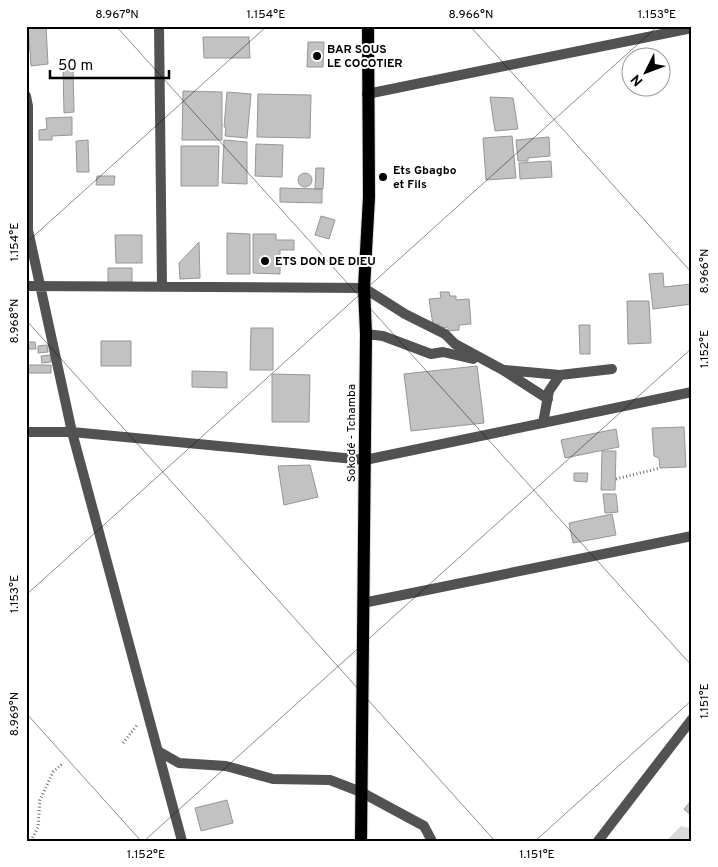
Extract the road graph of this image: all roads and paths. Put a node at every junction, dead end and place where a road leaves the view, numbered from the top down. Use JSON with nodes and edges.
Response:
{"nodes":[{"id":1,"x":158,"y":26,"type":"edge"},
{"id":2,"x":368,"y":26,"type":"edge"},
{"id":3,"x":692,"y":28,"type":"edge"},
{"id":4,"x":368,"y":94,"type":"junction"},
{"id":5,"x":26,"y":96,"type":"edge"},
{"id":6,"x":26,"y":286,"type":"edge"},
{"id":7,"x":41,"y":286,"type":"junction"},
{"id":8,"x":162,"y":287,"type":"junction"},
{"id":9,"x":364,"y":288,"type":"junction"},
{"id":10,"x":366,"y":334,"type":"junction"},
{"id":11,"x":612,"y":369,"type":"dead end"},
{"id":12,"x":503,"y":370,"type":"junction"},
{"id":13,"x":560,"y":375,"type":"junction"},
{"id":14,"x":692,"y":392,"type":"edge"},
{"id":15,"x":548,"y":399,"type":"junction"},
{"id":16,"x":543,"y":423,"type":"junction"},
{"id":17,"x":26,"y":432,"type":"edge"},
{"id":18,"x":72,"y":432,"type":"junction"},
{"id":19,"x":364,"y":460,"type":"junction"},
{"id":20,"x":660,"y":468,"type":"dead end"},
{"id":21,"x":616,"y":479,"type":"dead end"},
{"id":22,"x":692,"y":536,"type":"edge"},
{"id":23,"x":363,"y":603,"type":"junction"},
{"id":24,"x":148,"y":712,"type":"junction"},
{"id":25,"x":692,"y":719,"type":"edge"},
{"id":26,"x":123,"y":743,"type":"dead end"},
{"id":27,"x":158,"y":751,"type":"junction"},
{"id":28,"x":62,"y":764,"type":"dead end"},
{"id":29,"x":361,"y":792,"type":"junction"},
{"id":30,"x":31,"y":841,"type":"edge"},
{"id":31,"x":182,"y":841,"type":"edge"},
{"id":32,"x":361,"y":841,"type":"edge"},
{"id":33,"x":432,"y":841,"type":"edge"},
{"id":34,"x":598,"y":841,"type":"edge"}],
"edges":[{"from":1,"to":8,"type":"street"},
{"from":2,"to":4,"type":"main road","name":"Sokodé - Tchamba"},
{"from":3,"to":4,"type":"street"},
{"from":4,"to":9,"type":"main road","name":"Sokodé - Tchamba"},
{"from":5,"to":7,"type":"street"},
{"from":6,"to":7,"type":"street"},
{"from":7,"to":8,"type":"street"},
{"from":7,"to":18,"type":"street"},
{"from":8,"to":9,"type":"street"},
{"from":9,"to":10,"type":"main road","name":"Sokodé - Tchamba"},
{"from":9,"to":12,"type":"street"},
{"from":10,"to":12,"type":"street"},
{"from":10,"to":19,"type":"main road","name":"Sokodé - Tchamba"},
{"from":11,"to":13,"type":"street"},
{"from":12,"to":13,"type":"street"},
{"from":12,"to":15,"type":"street"},
{"from":13,"to":15,"type":"street"},
{"from":14,"to":16,"type":"street"},
{"from":15,"to":16,"type":"street"},
{"from":16,"to":19,"type":"street"},
{"from":17,"to":18,"type":"street"},
{"from":18,"to":19,"type":"street"},
{"from":18,"to":24,"type":"street"},
{"from":19,"to":23,"type":"main road","name":"Sokodé - Tchamba"},
{"from":20,"to":21,"type":"path"},
{"from":22,"to":23,"type":"street"},
{"from":23,"to":29,"type":"main road","name":"Sokodé - Tchamba"},
{"from":24,"to":26,"type":"path"},
{"from":24,"to":27,"type":"street"},
{"from":25,"to":34,"type":"street"},
{"from":27,"to":29,"type":"street"},
{"from":27,"to":31,"type":"street"},
{"from":28,"to":30,"type":"path"},
{"from":29,"to":32,"type":"main road","name":"Sokodé - Tchamba"},
{"from":29,"to":33,"type":"street"}]}
